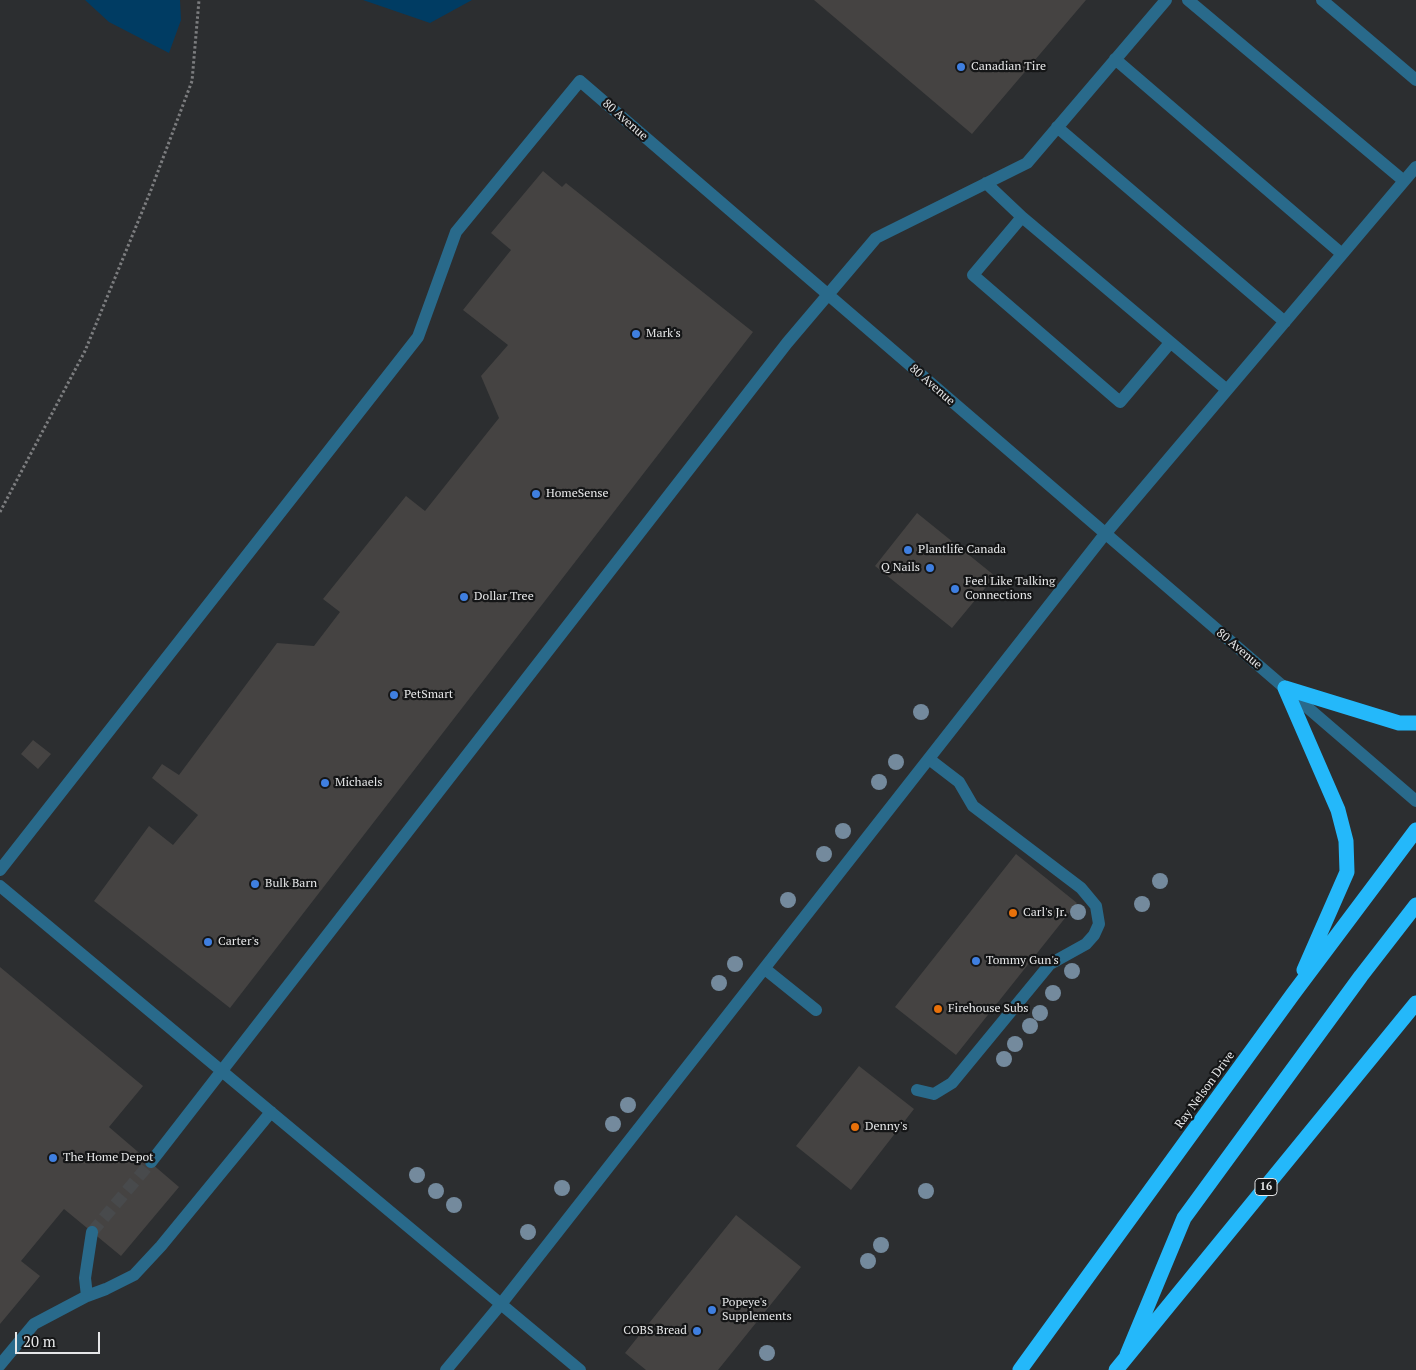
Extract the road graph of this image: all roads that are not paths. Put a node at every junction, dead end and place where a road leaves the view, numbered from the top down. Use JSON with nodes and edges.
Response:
{"nodes":[{"id":1,"x":1166,"y":0,"type":"edge"},
{"id":2,"x":1188,"y":0,"type":"edge"},
{"id":3,"x":1322,"y":0,"type":"edge"},
{"id":4,"x":1115,"y":59,"type":"junction"},
{"id":5,"x":1416,"y":80,"type":"edge"},
{"id":6,"x":1058,"y":127,"type":"junction"},
{"id":7,"x":1416,"y":167,"type":"edge"},
{"id":8,"x":1404,"y":181,"type":"junction"},
{"id":9,"x":986,"y":183,"type":"junction"},
{"id":10,"x":1022,"y":217,"type":"junction"},
{"id":11,"x":1342,"y":254,"type":"junction"},
{"id":12,"x":828,"y":295,"type":"junction"},
{"id":13,"x":1285,"y":322,"type":"junction"},
{"id":14,"x":1170,"y":342,"type":"junction"},
{"id":15,"x":1227,"y":390,"type":"junction"},
{"id":16,"x":1105,"y":534,"type":"junction"},
{"id":17,"x":1285,"y":688,"type":"junction"},
{"id":18,"x":1416,"y":723,"type":"edge"},
{"id":19,"x":929,"y":759,"type":"junction"},
{"id":20,"x":1416,"y":801,"type":"edge"},
{"id":21,"x":1416,"y":830,"type":"edge"},
{"id":22,"x":0,"y":870,"type":"edge"},
{"id":23,"x":0,"y":886,"type":"edge"},
{"id":24,"x":1416,"y":905,"type":"edge"},
{"id":25,"x":765,"y":968,"type":"junction"},
{"id":26,"x":1293,"y":994,"type":"junction"},
{"id":27,"x":1416,"y":1003,"type":"edge"},
{"id":28,"x":816,"y":1010,"type":"dead end"},
{"id":29,"x":1416,"y":1014,"type":"edge"},
{"id":30,"x":1398,"y":1025,"type":"junction"},
{"id":31,"x":222,"y":1071,"type":"junction"},
{"id":32,"x":917,"y":1090,"type":"dead end"},
{"id":33,"x":271,"y":1112,"type":"junction"},
{"id":34,"x":151,"y":1162,"type":"tunnel mouth"},
{"id":35,"x":92,"y":1232,"type":"tunnel mouth"},
{"id":36,"x":87,"y":1296,"type":"junction"},
{"id":37,"x":501,"y":1304,"type":"junction"},
{"id":38,"x":1128,"y":1355,"type":"junction"},
{"id":39,"x":0,"y":1365,"type":"edge"},
{"id":40,"x":446,"y":1370,"type":"edge"},
{"id":41,"x":580,"y":1370,"type":"edge"},
{"id":42,"x":1020,"y":1370,"type":"edge"},
{"id":43,"x":1116,"y":1370,"type":"edge"}],
"edges":[{"from":1,"to":4,"type":"street"},
{"from":2,"to":8,"type":"street"},
{"from":3,"to":5,"type":"street"},
{"from":4,"to":6,"type":"street"},
{"from":4,"to":11,"type":"street"},
{"from":6,"to":9,"type":"street"},
{"from":6,"to":13,"type":"street"},
{"from":7,"to":8,"type":"street"},
{"from":8,"to":11,"type":"street"},
{"from":9,"to":10,"type":"street"},
{"from":9,"to":12,"type":"street"},
{"from":10,"to":14,"type":"street"},
{"from":10,"to":14,"type":"street"},
{"from":11,"to":13,"type":"street"},
{"from":12,"to":16,"type":"street","name":"80 Avenue"},
{"from":12,"to":22,"type":"street","name":"80 Avenue"},
{"from":12,"to":31,"type":"street"},
{"from":13,"to":15,"type":"street"},
{"from":14,"to":15,"type":"street"},
{"from":15,"to":16,"type":"street"},
{"from":16,"to":17,"type":"street","name":"80 Avenue"},
{"from":16,"to":19,"type":"street"},
{"from":17,"to":18,"type":"highway"},
{"from":17,"to":20,"type":"street","name":"80 Avenue"},
{"from":17,"to":26,"type":"highway"},
{"from":19,"to":25,"type":"street"},
{"from":19,"to":32,"type":"street"},
{"from":21,"to":26,"type":"highway","name":"Ray Nelson Drive"},
{"from":23,"to":31,"type":"street"},
{"from":24,"to":38,"type":"highway"},
{"from":25,"to":28,"type":"street"},
{"from":25,"to":37,"type":"street"},
{"from":26,"to":42,"type":"highway","name":"Ray Nelson Drive"},
{"from":27,"to":30,"type":"highway","number":"16"},
{"from":29,"to":30,"type":"highway"},
{"from":30,"to":38,"type":"highway","number":"16"},
{"from":31,"to":33,"type":"street"},
{"from":31,"to":34,"type":"street"},
{"from":33,"to":36,"type":"street"},
{"from":33,"to":37,"type":"street"},
{"from":35,"to":36,"type":"street"},
{"from":36,"to":39,"type":"street"},
{"from":37,"to":40,"type":"street"},
{"from":37,"to":41,"type":"street"},
{"from":38,"to":43,"type":"highway","number":"16"}]}
